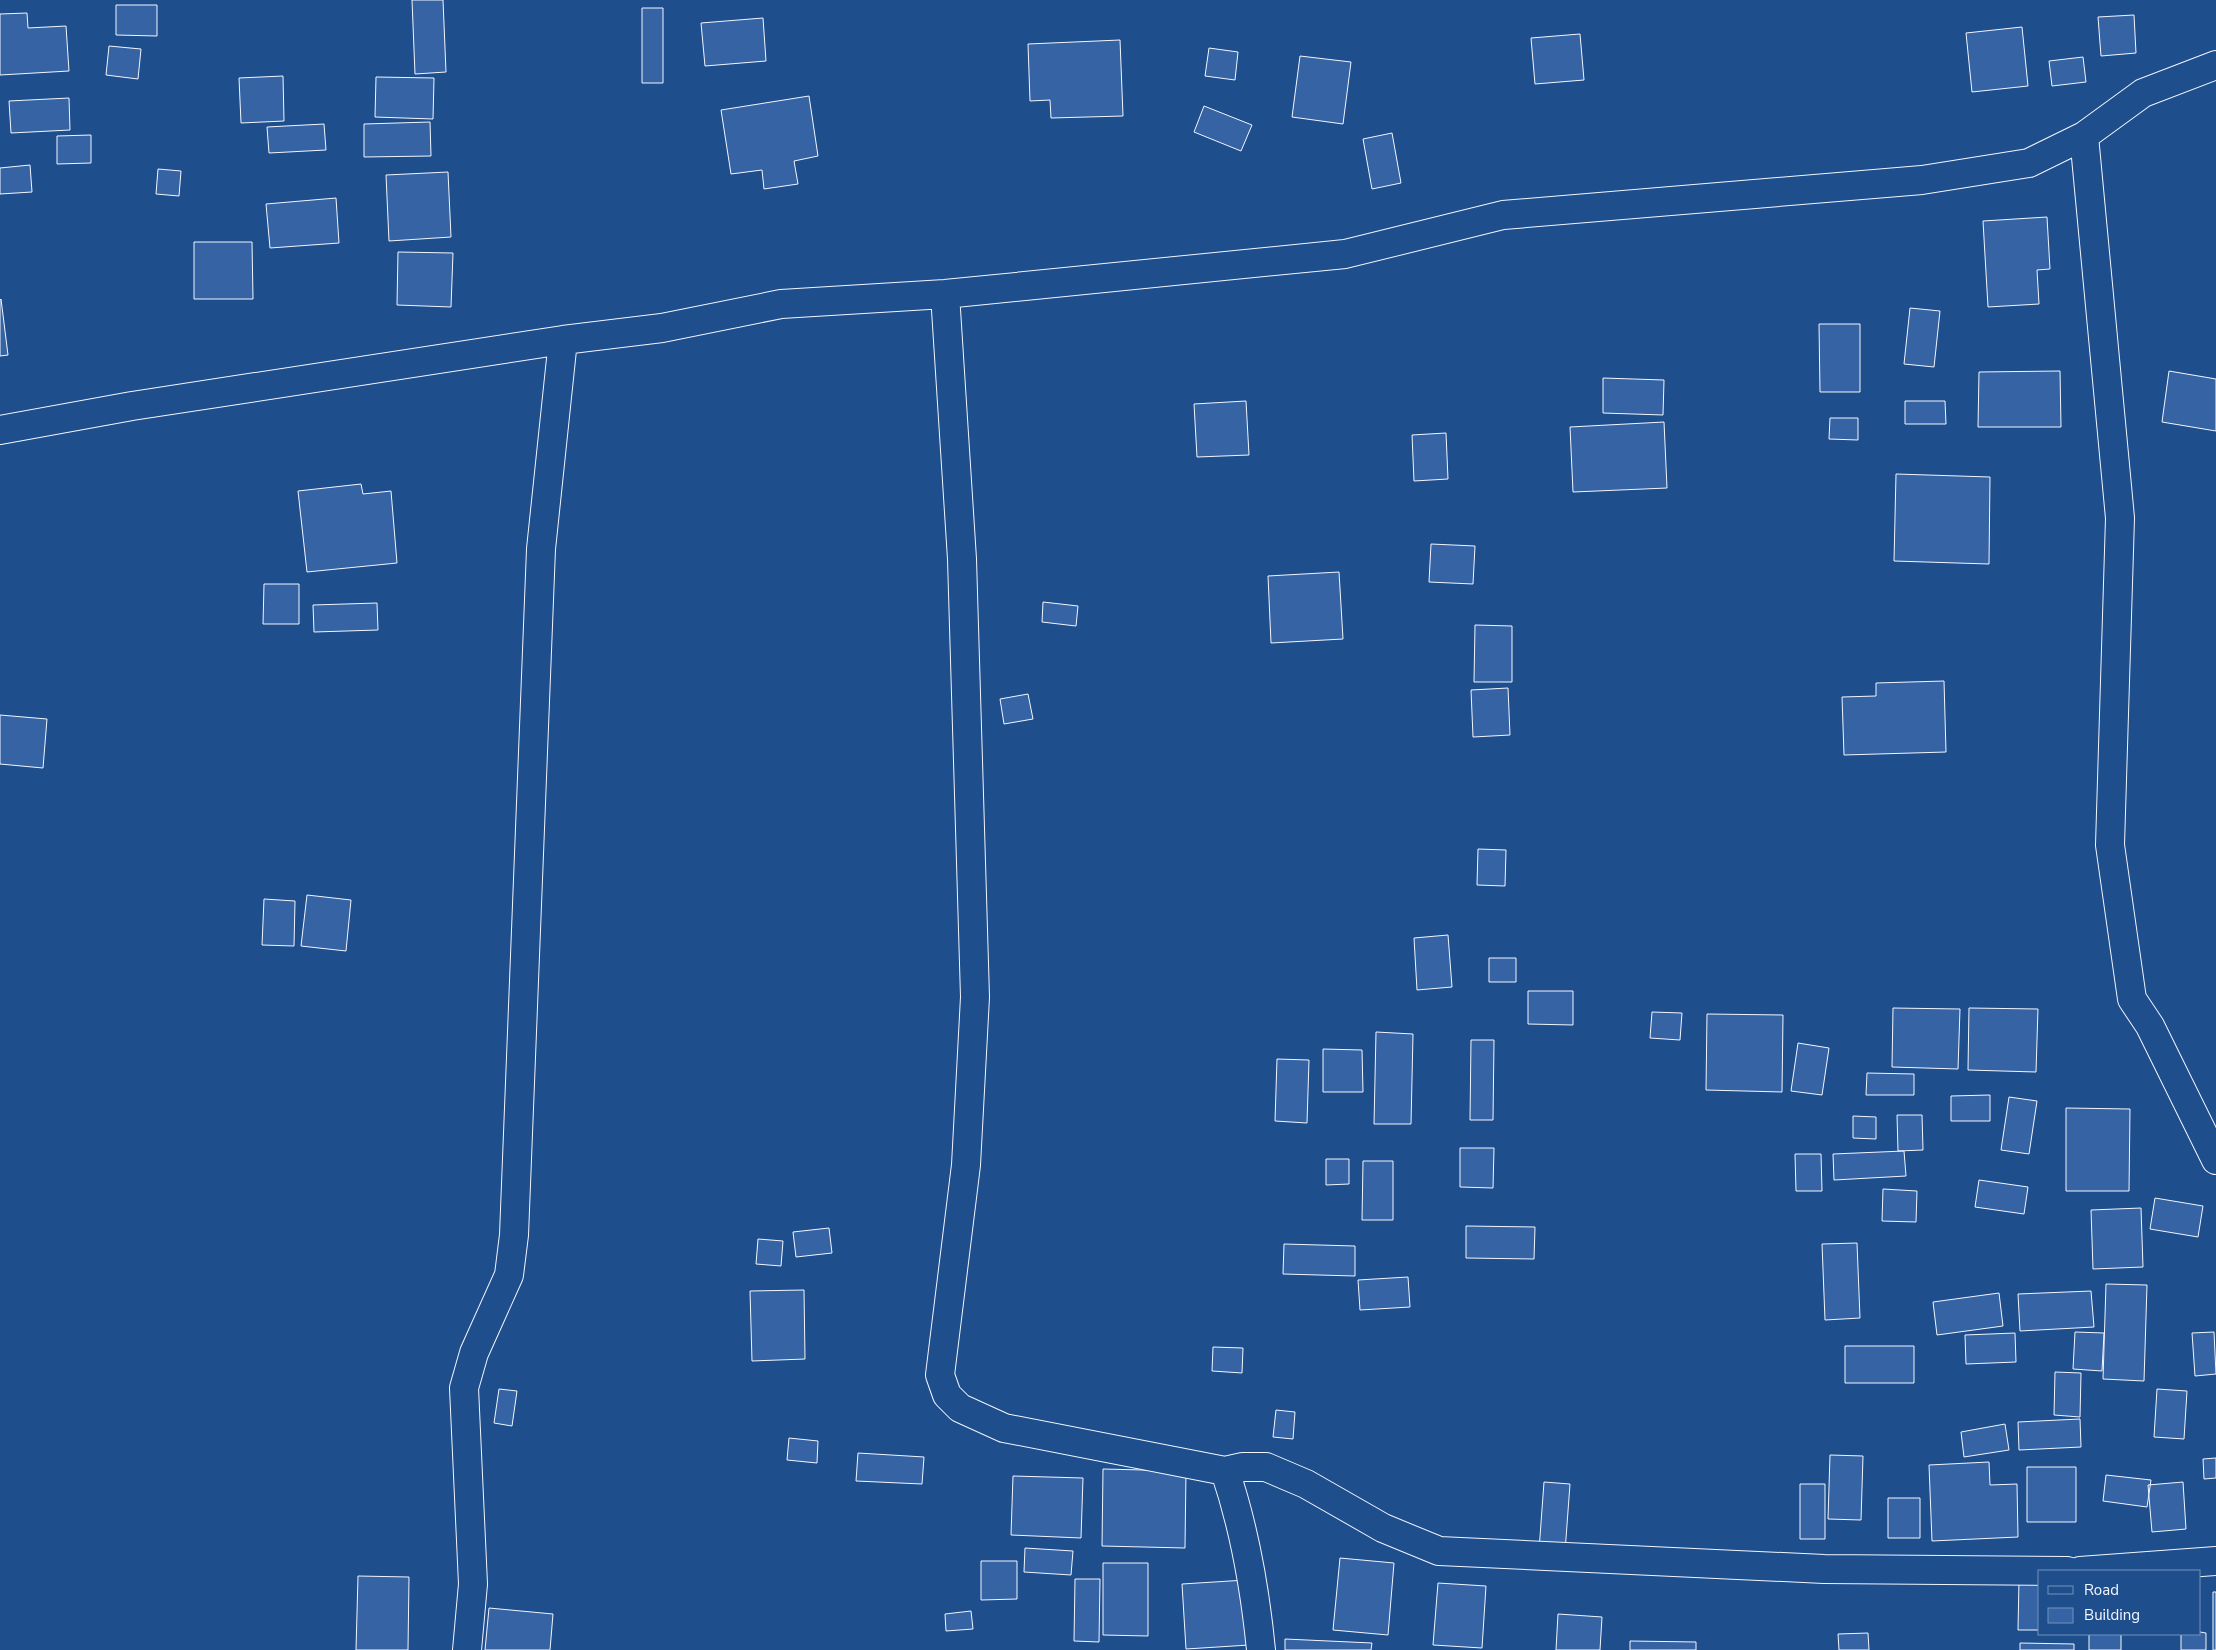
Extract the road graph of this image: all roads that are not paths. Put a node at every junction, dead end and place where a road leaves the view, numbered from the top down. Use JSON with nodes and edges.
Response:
{"nodes":[{"id":1,"x":2216,"y":65,"type":"edge"},
{"id":2,"x":2084,"y":136,"type":"junction"},
{"id":3,"x":945,"y":294,"type":"junction"},
{"id":4,"x":562,"y":340,"type":"junction"},
{"id":5,"x":0,"y":430,"type":"edge"},
{"id":6,"x":2216,"y":1160,"type":"edge"},
{"id":7,"x":1225,"y":1471,"type":"junction"},
{"id":8,"x":2216,"y":1561,"type":"edge"},
{"id":9,"x":2094,"y":1570,"type":"edge"},
{"id":10,"x":2038,"y":1571,"type":"edge"},
{"id":11,"x":467,"y":1650,"type":"edge"},
{"id":12,"x":1261,"y":1650,"type":"edge"}],
"edges":[{"from":1,"to":2,"type":"street"},
{"from":2,"to":3,"type":"street"},
{"from":2,"to":6,"type":"street"},
{"from":3,"to":4,"type":"street"},
{"from":3,"to":7,"type":"street"},
{"from":4,"to":5,"type":"street"},
{"from":4,"to":11,"type":"street"},
{"from":7,"to":10,"type":"street"},
{"from":7,"to":12,"type":"street"},
{"from":8,"to":9,"type":"street"}]}
